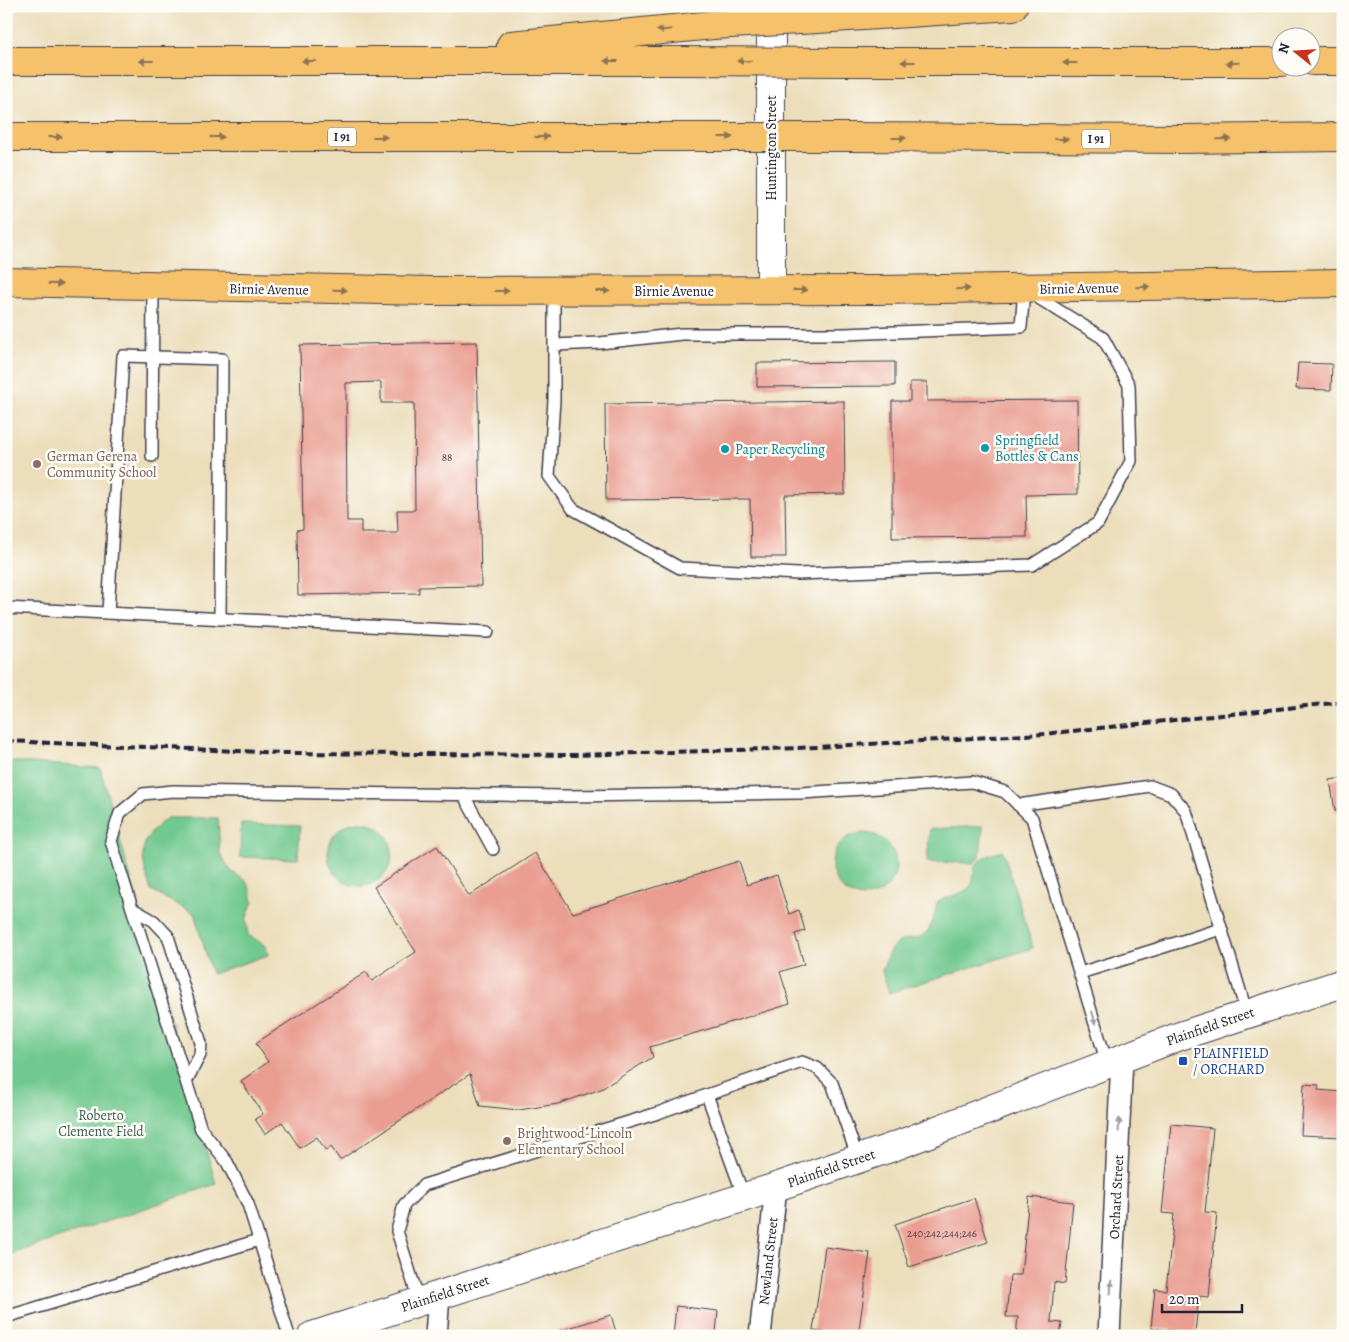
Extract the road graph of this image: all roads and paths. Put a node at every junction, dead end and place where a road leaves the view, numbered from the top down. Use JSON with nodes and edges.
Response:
{"nodes":[{"id":1,"x":771,"y":6,"type":"edge"},
{"id":2,"x":1013,"y":6,"type":"edge"},
{"id":3,"x":6,"y":61,"type":"edge"},
{"id":4,"x":358,"y":61,"type":"junction"},
{"id":5,"x":1322,"y":61,"type":"edge"},
{"id":6,"x":1343,"y":61,"type":"edge"},
{"id":7,"x":1272,"y":62,"type":"edge"},
{"id":8,"x":6,"y":137,"type":"edge"},
{"id":9,"x":1343,"y":137,"type":"edge"},
{"id":10,"x":6,"y":282,"type":"edge"},
{"id":11,"x":1343,"y":283,"type":"edge"},
{"id":12,"x":153,"y":286,"type":"junction"},
{"id":13,"x":1024,"y":289,"type":"junction"},
{"id":14,"x":771,"y":290,"type":"junction"},
{"id":15,"x":554,"y":291,"type":"junction"},
{"id":16,"x":554,"y":345,"type":"junction"},
{"id":17,"x":151,"y":358,"type":"junction"},
{"id":18,"x":152,"y":456,"type":"dead end"},
{"id":19,"x":6,"y":608,"type":"edge"},
{"id":20,"x":108,"y":613,"type":"junction"},
{"id":21,"x":220,"y":619,"type":"junction"},
{"id":22,"x":488,"y":632,"type":"dead end"},
{"id":23,"x":463,"y":794,"type":"junction"},
{"id":24,"x":1018,"y":804,"type":"junction"},
{"id":25,"x":493,"y":850,"type":"dead end"},
{"id":26,"x":133,"y":910,"type":"junction"},
{"id":27,"x":1221,"y":929,"type":"junction"},
{"id":28,"x":1080,"y":974,"type":"junction"},
{"id":29,"x":1343,"y":983,"type":"edge"},
{"id":30,"x":1246,"y":1014,"type":"junction"},
{"id":31,"x":1115,"y":1060,"type":"junction"},
{"id":32,"x":186,"y":1080,"type":"junction"},
{"id":33,"x":707,"y":1095,"type":"junction"},
{"id":34,"x":858,"y":1159,"type":"junction"},
{"id":35,"x":776,"y":1187,"type":"junction"},
{"id":36,"x":744,"y":1197,"type":"junction"},
{"id":37,"x":259,"y":1240,"type":"junction"},
{"id":38,"x":429,"y":1298,"type":"junction"},
{"id":39,"x":6,"y":1317,"type":"edge"},
{"id":40,"x":289,"y":1336,"type":"edge"},
{"id":41,"x":312,"y":1336,"type":"edge"},
{"id":42,"x":436,"y":1336,"type":"edge"},
{"id":43,"x":760,"y":1336,"type":"edge"},
{"id":44,"x":1109,"y":1336,"type":"edge"}],
"edges":[{"from":1,"to":14,"type":"street","name":"Huntington Street"},
{"from":2,"to":4,"type":"main road","one_way":true,"bridge":true},
{"from":4,"to":3,"type":"main road","one_way":true},
{"from":7,"to":4,"type":"main road","one_way":true,"bridge":true},
{"from":5,"to":6,"type":"main road"},
{"from":8,"to":9,"type":"main road","number":"I 91","one_way":true,"bridge":true},
{"from":10,"to":12,"type":"main road","name":"Birnie Avenue","one_way":true},
{"from":13,"to":11,"type":"main road","name":"Birnie Avenue","one_way":true},
{"from":12,"to":15,"type":"main road","name":"Birnie Avenue","one_way":true},
{"from":12,"to":17,"type":"lane"},
{"from":14,"to":13,"type":"main road","name":"Birnie Avenue","one_way":true},
{"from":13,"to":16,"type":"lane"},
{"from":13,"to":16,"type":"lane"},
{"from":15,"to":14,"type":"main road","name":"Birnie Avenue","one_way":true},
{"from":15,"to":16,"type":"lane"},
{"from":17,"to":18,"type":"lane"},
{"from":17,"to":20,"type":"lane"},
{"from":17,"to":21,"type":"lane"},
{"from":19,"to":20,"type":"lane"},
{"from":20,"to":21,"type":"lane"},
{"from":21,"to":22,"type":"lane"},
{"from":23,"to":24,"type":"lane"},
{"from":23,"to":25,"type":"lane"},
{"from":23,"to":26,"type":"lane"},
{"from":24,"to":27,"type":"lane"},
{"from":24,"to":28,"type":"lane"},
{"from":26,"to":32,"type":"lane"},
{"from":26,"to":32,"type":"lane"},
{"from":27,"to":28,"type":"lane"},
{"from":27,"to":30,"type":"lane"},
{"from":28,"to":31,"type":"lane","one_way":true},
{"from":29,"to":30,"type":"street","name":"Plainfield Street"},
{"from":30,"to":31,"type":"street","name":"Plainfield Street"},
{"from":31,"to":34,"type":"street","name":"Plainfield Street"},
{"from":44,"to":31,"type":"street","name":"Orchard Street","one_way":true},
{"from":32,"to":37,"type":"lane"},
{"from":33,"to":34,"type":"lane"},
{"from":33,"to":36,"type":"lane"},
{"from":33,"to":38,"type":"lane"},
{"from":34,"to":35,"type":"street","name":"Plainfield Street"},
{"from":35,"to":36,"type":"street","name":"Plainfield Street"},
{"from":35,"to":43,"type":"street","name":"Newland Street"},
{"from":36,"to":38,"type":"street","name":"Plainfield Street"},
{"from":37,"to":39,"type":"lane"},
{"from":37,"to":40,"type":"lane"},
{"from":38,"to":41,"type":"street","name":"Plainfield Street"},
{"from":38,"to":42,"type":"street"}]}
